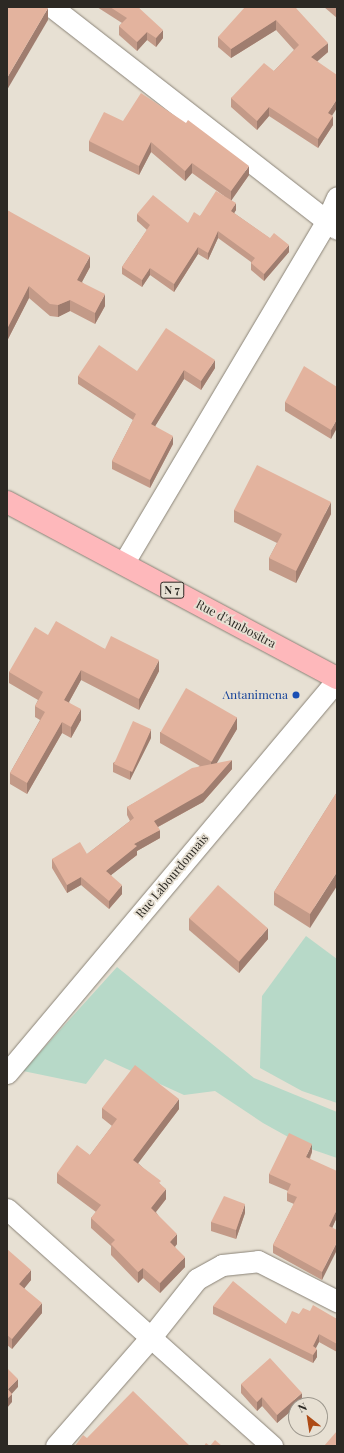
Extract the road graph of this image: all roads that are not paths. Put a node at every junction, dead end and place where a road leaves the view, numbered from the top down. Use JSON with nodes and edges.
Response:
{"nodes":[{"id":1,"x":52,"y":7,"type":"edge"},
{"id":2,"x":337,"y":197,"type":"edge"},
{"id":3,"x":332,"y":226,"type":"edge"},
{"id":4,"x":7,"y":502,"type":"edge"},
{"id":5,"x":123,"y":564,"type":"junction"},
{"id":6,"x":337,"y":679,"type":"edge"},
{"id":7,"x":7,"y":1073,"type":"edge"},
{"id":8,"x":7,"y":1209,"type":"edge"},
{"id":9,"x":337,"y":1301,"type":"edge"},
{"id":10,"x":151,"y":1337,"type":"junction"},
{"id":11,"x":56,"y":1446,"type":"edge"},
{"id":12,"x":272,"y":1446,"type":"edge"}],
"edges":[{"from":1,"to":3,"type":"street"},
{"from":2,"to":3,"type":"street"},
{"from":3,"to":5,"type":"street"},
{"from":4,"to":5,"type":"main road","name":"Rue d'Ambositra","number":"N 7"},
{"from":5,"to":6,"type":"main road","name":"Rue d'Ambositra","number":"N 7"},
{"from":6,"to":7,"type":"street","name":"Rue Labourdonnais"},
{"from":8,"to":10,"type":"street"},
{"from":9,"to":10,"type":"street"},
{"from":10,"to":11,"type":"street"},
{"from":10,"to":12,"type":"street"}]}
